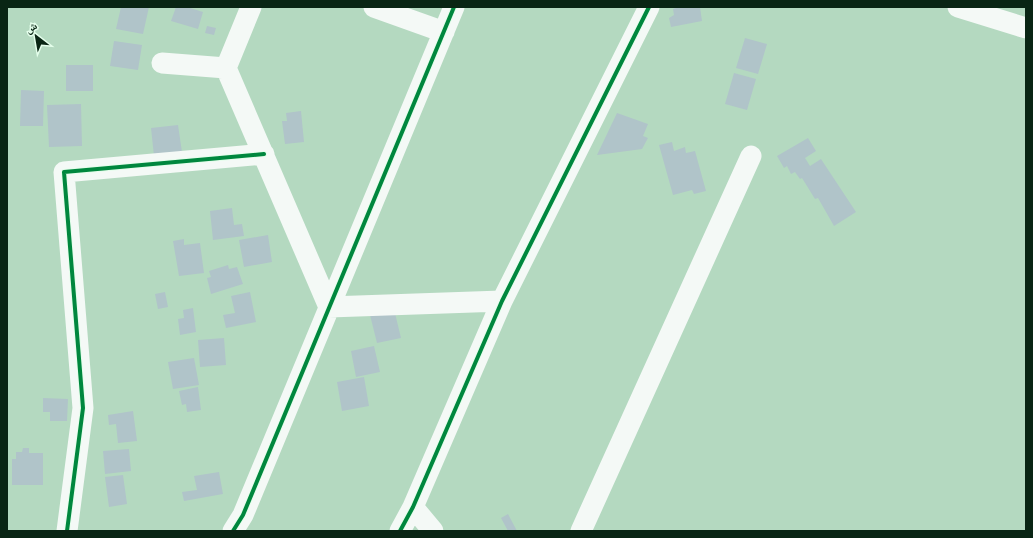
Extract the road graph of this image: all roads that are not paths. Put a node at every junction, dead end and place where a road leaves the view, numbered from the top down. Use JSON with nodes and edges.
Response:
{"nodes":[{"id":1,"x":251,"y":7,"type":"edge"},
{"id":2,"x":374,"y":7,"type":"edge"},
{"id":3,"x":454,"y":7,"type":"edge"},
{"id":4,"x":649,"y":7,"type":"edge"},
{"id":5,"x":958,"y":7,"type":"edge"},
{"id":6,"x":998,"y":14,"type":"edge"},
{"id":7,"x":1026,"y":28,"type":"edge"},
{"id":8,"x":444,"y":32,"type":"junction"},
{"id":9,"x":162,"y":62,"type":"dead end"},
{"id":10,"x":226,"y":68,"type":"junction"},
{"id":11,"x":264,"y":154,"type":"junction"},
{"id":12,"x":751,"y":156,"type":"dead end"},
{"id":13,"x":502,"y":301,"type":"junction"},
{"id":14,"x":329,"y":307,"type":"junction"},
{"id":15,"x":413,"y":507,"type":"junction"},
{"id":16,"x":241,"y":526,"type":"edge"},
{"id":17,"x":67,"y":531,"type":"edge"},
{"id":18,"x":400,"y":531,"type":"edge"},
{"id":19,"x":433,"y":531,"type":"edge"},
{"id":20,"x":581,"y":531,"type":"edge"}],
"edges":[{"from":1,"to":10,"type":"street"},
{"from":2,"to":8,"type":"street"},
{"from":3,"to":8,"type":"street"},
{"from":4,"to":13,"type":"street"},
{"from":5,"to":6,"type":"street"},
{"from":6,"to":7,"type":"street"},
{"from":8,"to":14,"type":"street"},
{"from":9,"to":10,"type":"street"},
{"from":10,"to":11,"type":"street"},
{"from":11,"to":14,"type":"street"},
{"from":11,"to":17,"type":"street"},
{"from":12,"to":20,"type":"street"},
{"from":13,"to":14,"type":"street"},
{"from":13,"to":15,"type":"street"},
{"from":14,"to":16,"type":"street"},
{"from":15,"to":18,"type":"street"},
{"from":15,"to":19,"type":"street"}]}
